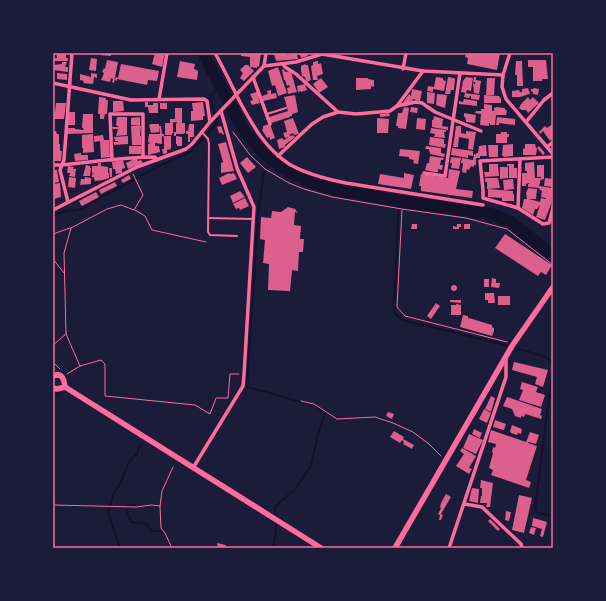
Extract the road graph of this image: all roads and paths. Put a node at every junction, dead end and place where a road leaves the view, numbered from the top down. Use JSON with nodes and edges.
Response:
{"nodes":[{"id":1,"x":72,"y":53,"type":"edge"},
{"id":2,"x":167,"y":53,"type":"edge"},
{"id":3,"x":215,"y":53,"type":"edge"},
{"id":4,"x":266,"y":53,"type":"edge"},
{"id":5,"x":406,"y":53,"type":"edge"},
{"id":6,"x":510,"y":53,"type":"edge"},
{"id":7,"x":283,"y":64,"type":"junction"},
{"id":8,"x":264,"y":66,"type":"junction"},
{"id":9,"x":403,"y":69,"type":"junction"},
{"id":10,"x":423,"y":71,"type":"junction"},
{"id":11,"x":460,"y":73,"type":"junction"},
{"id":12,"x":503,"y":75,"type":"junction"},
{"id":13,"x":254,"y":76,"type":"junction"},
{"id":14,"x":53,"y":83,"type":"edge"},
{"id":15,"x":70,"y":87,"type":"junction"},
{"id":16,"x":236,"y":94,"type":"junction"},
{"id":17,"x":553,"y":94,"type":"edge"},
{"id":18,"x":159,"y":99,"type":"junction"},
{"id":19,"x":397,"y":106,"type":"junction"},
{"id":20,"x":286,"y":108,"type":"dead end"},
{"id":21,"x":221,"y":111,"type":"junction"},
{"id":22,"x":338,"y":112,"type":"junction"},
{"id":23,"x":267,"y":114,"type":"junction"},
{"id":24,"x":453,"y":120,"type":"junction"},
{"id":25,"x":210,"y":122,"type":"junction"},
{"id":26,"x":526,"y":122,"type":"junction"},
{"id":27,"x":270,"y":124,"type":"dead end"},
{"id":28,"x":225,"y":125,"type":"junction"},
{"id":29,"x":481,"y":131,"type":"dead end"},
{"id":30,"x":202,"y":132,"type":"junction"},
{"id":31,"x":553,"y":142,"type":"edge"},
{"id":32,"x":547,"y":147,"type":"junction"},
{"id":33,"x":278,"y":156,"type":"junction"},
{"id":34,"x":553,"y":156,"type":"edge"},
{"id":35,"x":143,"y":157,"type":"junction"},
{"id":36,"x":520,"y":159,"type":"junction"},
{"id":37,"x":112,"y":160,"type":"junction"},
{"id":38,"x":157,"y":160,"type":"junction"},
{"id":39,"x":53,"y":164,"type":"edge"},
{"id":40,"x":61,"y":165,"type":"junction"},
{"id":41,"x":131,"y":170,"type":"junction"},
{"id":42,"x":424,"y":173,"type":"dead end"},
{"id":43,"x":68,"y":202,"type":"junction"},
{"id":44,"x":483,"y":205,"type":"dead end"},
{"id":45,"x":518,"y":208,"type":"junction"},
{"id":46,"x":553,"y":208,"type":"edge"},
{"id":47,"x":402,"y":209,"type":"junction"},
{"id":48,"x":53,"y":210,"type":"edge"},
{"id":49,"x":134,"y":210,"type":"junction"},
{"id":50,"x":208,"y":218,"type":"junction"},
{"id":51,"x":253,"y":219,"type":"junction"},
{"id":52,"x":71,"y":228,"type":"junction"},
{"id":53,"x":53,"y":234,"type":"edge"},
{"id":54,"x":237,"y":236,"type":"dead end"},
{"id":55,"x":206,"y":242,"type":"dead end"},
{"id":56,"x":53,"y":259,"type":"edge"},
{"id":57,"x":553,"y":264,"type":"edge"},
{"id":58,"x":65,"y":274,"type":"junction"},
{"id":59,"x":553,"y":287,"type":"edge"},
{"id":60,"x":66,"y":334,"type":"junction"},
{"id":61,"x":53,"y":345,"type":"edge"},
{"id":62,"x":513,"y":345,"type":"junction"},
{"id":63,"x":507,"y":354,"type":"junction"},
{"id":64,"x":80,"y":366,"type":"junction"},
{"id":65,"x":66,"y":374,"type":"dead end"},
{"id":66,"x":244,"y":375,"type":"junction"},
{"id":67,"x":53,"y":376,"type":"edge"},
{"id":68,"x":65,"y":387,"type":"junction"},
{"id":69,"x":53,"y":388,"type":"edge"},
{"id":70,"x":302,"y":401,"type":"dead end"},
{"id":71,"x":446,"y":460,"type":"junction"},
{"id":72,"x":173,"y":467,"type":"dead end"},
{"id":73,"x":193,"y":468,"type":"junction"},
{"id":74,"x":465,"y":504,"type":"junction"},
{"id":75,"x":53,"y":505,"type":"edge"},
{"id":76,"x":160,"y":506,"type":"junction"},
{"id":77,"x":172,"y":548,"type":"edge"},
{"id":78,"x":321,"y":548,"type":"edge"},
{"id":79,"x":395,"y":548,"type":"edge"},
{"id":80,"x":449,"y":548,"type":"edge"},
{"id":81,"x":522,"y":548,"type":"edge"}],
"edges":[{"from":1,"to":15,"type":"street"},
{"from":2,"to":18,"type":"street"},
{"from":3,"to":16,"type":"street"},
{"from":4,"to":8,"type":"street"},
{"from":5,"to":9,"type":"street"},
{"from":6,"to":12,"type":"street"},
{"from":7,"to":8,"type":"street"},
{"from":7,"to":9,"type":"street"},
{"from":7,"to":22,"type":"street"},
{"from":8,"to":13,"type":"street"},
{"from":9,"to":10,"type":"street"},
{"from":10,"to":11,"type":"street"},
{"from":10,"to":19,"type":"street"},
{"from":11,"to":12,"type":"street"},
{"from":11,"to":24,"type":"street"},
{"from":12,"to":26,"type":"street"},
{"from":13,"to":16,"type":"street"},
{"from":13,"to":23,"type":"street"},
{"from":14,"to":15,"type":"street"},
{"from":15,"to":18,"type":"street"},
{"from":15,"to":40,"type":"street"},
{"from":16,"to":21,"type":"street"},
{"from":16,"to":33,"type":"street"},
{"from":17,"to":26,"type":"street"},
{"from":18,"to":25,"type":"street"},
{"from":19,"to":22,"type":"street"},
{"from":19,"to":24,"type":"street"},
{"from":20,"to":23,"type":"lane"},
{"from":21,"to":25,"type":"street"},
{"from":21,"to":28,"type":"street"},
{"from":22,"to":33,"type":"street"},
{"from":23,"to":27,"type":"street"},
{"from":24,"to":29,"type":"street"},
{"from":24,"to":42,"type":"street"},
{"from":25,"to":30,"type":"street"},
{"from":26,"to":32,"type":"street"},
{"from":28,"to":47,"type":"path"},
{"from":28,"to":51,"type":"street"},
{"from":30,"to":38,"type":"street"},
{"from":30,"to":50,"type":"lane"},
{"from":31,"to":32,"type":"street"},
{"from":32,"to":34,"type":"street"},
{"from":33,"to":44,"type":"street"},
{"from":34,"to":36,"type":"street"},
{"from":35,"to":37,"type":"street"},
{"from":35,"to":37,"type":"street"},
{"from":35,"to":38,"type":"street"},
{"from":36,"to":45,"type":"street"},
{"from":36,"to":45,"type":"street"},
{"from":37,"to":40,"type":"street"},
{"from":38,"to":41,"type":"street"},
{"from":39,"to":40,"type":"street"},
{"from":40,"to":43,"type":"street"},
{"from":41,"to":43,"type":"street"},
{"from":41,"to":49,"type":"path"},
{"from":43,"to":48,"type":"street"},
{"from":45,"to":46,"type":"street"},
{"from":47,"to":57,"type":"path"},
{"from":47,"to":62,"type":"path"},
{"from":49,"to":52,"type":"path"},
{"from":49,"to":55,"type":"path"},
{"from":50,"to":51,"type":"lane"},
{"from":50,"to":54,"type":"lane"},
{"from":51,"to":66,"type":"street"},
{"from":52,"to":53,"type":"path"},
{"from":52,"to":58,"type":"path"},
{"from":56,"to":58,"type":"path"},
{"from":58,"to":60,"type":"path"},
{"from":59,"to":62,"type":"main road"},
{"from":60,"to":61,"type":"path"},
{"from":60,"to":64,"type":"path"},
{"from":62,"to":63,"type":"main road"},
{"from":63,"to":71,"type":"main road"},
{"from":63,"to":74,"type":"street"},
{"from":64,"to":65,"type":"path"},
{"from":64,"to":66,"type":"path"},
{"from":66,"to":73,"type":"street"},
{"from":67,"to":68,"type":"main road"},
{"from":68,"to":69,"type":"main road"},
{"from":68,"to":73,"type":"main road"},
{"from":70,"to":71,"type":"path"},
{"from":71,"to":79,"type":"main road"},
{"from":72,"to":76,"type":"path"},
{"from":73,"to":78,"type":"main road"},
{"from":74,"to":80,"type":"street"},
{"from":74,"to":81,"type":"street"},
{"from":75,"to":76,"type":"path"},
{"from":76,"to":77,"type":"path"}]}
